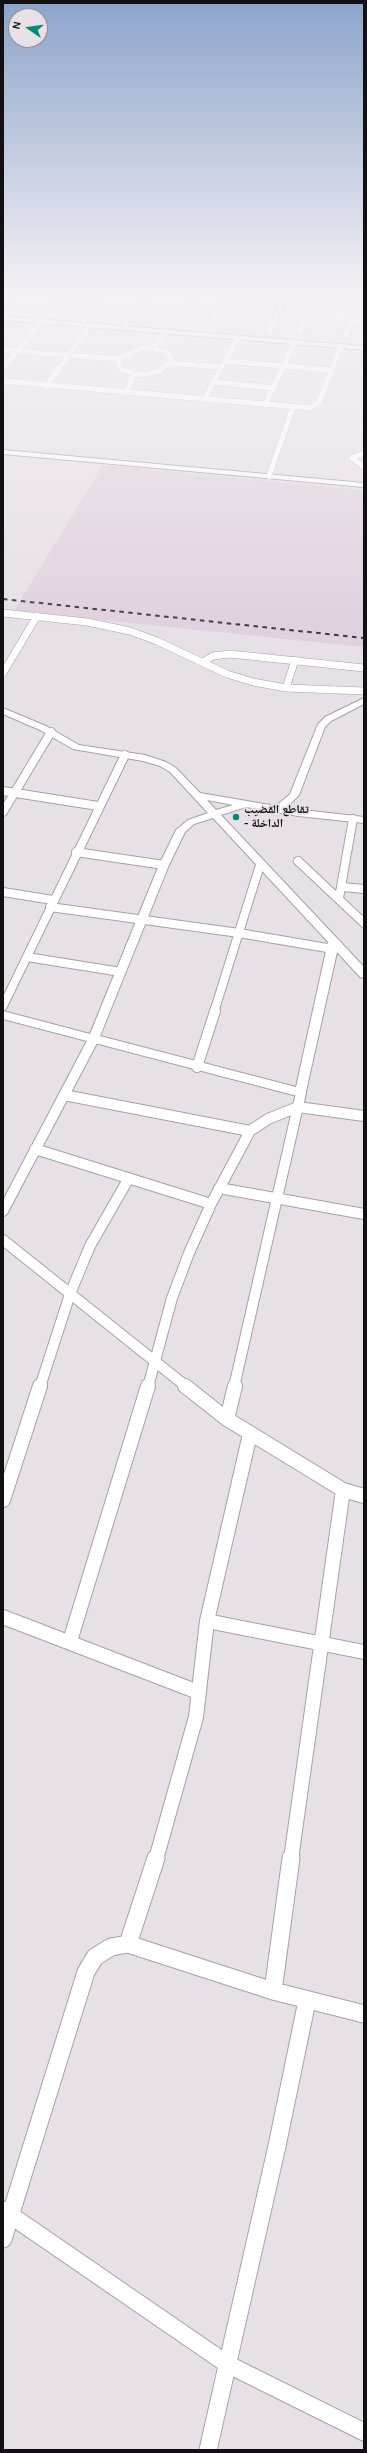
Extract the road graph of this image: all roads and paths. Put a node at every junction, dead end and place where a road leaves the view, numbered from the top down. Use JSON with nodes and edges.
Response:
{"nodes":[{"id":1,"x":246,"y":403,"type":"edge"},
{"id":2,"x":318,"y":403,"type":"edge"},
{"id":3,"x":265,"y":405,"type":"joint"},
{"id":4,"x":293,"y":407,"type":"junction"},
{"id":5,"x":3,"y":452,"type":"edge"},
{"id":6,"x":364,"y":453,"type":"edge"},
{"id":7,"x":364,"y":467,"type":"edge"},
{"id":8,"x":270,"y":476,"type":"junction"},
{"id":9,"x":364,"y":485,"type":"edge"},
{"id":10,"x":3,"y":613,"type":"edge"},
{"id":11,"x":37,"y":616,"type":"junction"},
{"id":12,"x":295,"y":660,"type":"junction"},
{"id":13,"x":203,"y":662,"type":"junction"},
{"id":14,"x":364,"y":668,"type":"edge"},
{"id":15,"x":3,"y":673,"type":"edge"},
{"id":16,"x":286,"y":688,"type":"junction"},
{"id":17,"x":364,"y":690,"type":"edge"},
{"id":18,"x":364,"y":701,"type":"edge"},
{"id":19,"x":3,"y":711,"type":"edge"},
{"id":20,"x":51,"y":732,"type":"junction"},
{"id":21,"x":124,"y":755,"type":"junction"},
{"id":22,"x":3,"y":791,"type":"edge"},
{"id":23,"x":12,"y":793,"type":"junction"},
{"id":24,"x":294,"y":795,"type":"junction"},
{"id":25,"x":199,"y":796,"type":"junction"},
{"id":26,"x":245,"y":804,"type":"junction"},
{"id":27,"x":98,"y":806,"type":"junction"},
{"id":28,"x":279,"y":810,"type":"junction"},
{"id":29,"x":3,"y":812,"type":"edge"},
{"id":30,"x":298,"y":813,"type":"junction"},
{"id":31,"x":215,"y":814,"type":"junction"},
{"id":32,"x":352,"y":819,"type":"junction"},
{"id":33,"x":364,"y":820,"type":"edge"},
{"id":34,"x":76,"y":852,"type":"junction"},
{"id":35,"x":298,"y":861,"type":"dead end"},
{"id":36,"x":164,"y":865,"type":"junction"},
{"id":37,"x":260,"y":865,"type":"junction"},
{"id":38,"x":343,"y":887,"type":"junction"},
{"id":39,"x":364,"y":889,"type":"edge"},
{"id":40,"x":3,"y":892,"type":"edge"},
{"id":41,"x":339,"y":898,"type":"junction"},
{"id":42,"x":52,"y":903,"type":"junction"},
{"id":43,"x":142,"y":919,"type":"junction"},
{"id":44,"x":364,"y":924,"type":"edge"},
{"id":45,"x":239,"y":932,"type":"junction"},
{"id":46,"x":333,"y":945,"type":"junction"},
{"id":47,"x":27,"y":957,"type":"junction"},
{"id":48,"x":120,"y":972,"type":"junction"},
{"id":49,"x":364,"y":974,"type":"edge"},
{"id":50,"x":3,"y":1006,"type":"edge"},
{"id":51,"x":3,"y":1015,"type":"edge"},
{"id":52,"x":93,"y":1040,"type":"junction"},
{"id":53,"x":197,"y":1067,"type":"junction"},
{"id":54,"x":301,"y":1093,"type":"junction"},
{"id":55,"x":64,"y":1095,"type":"junction"},
{"id":56,"x":298,"y":1107,"type":"junction"},
{"id":57,"x":364,"y":1116,"type":"edge"},
{"id":58,"x":250,"y":1131,"type":"junction"},
{"id":59,"x":35,"y":1149,"type":"junction"},
{"id":60,"x":129,"y":1178,"type":"junction"},
{"id":61,"x":219,"y":1188,"type":"junction"},
{"id":62,"x":278,"y":1198,"type":"junction"},
{"id":63,"x":210,"y":1204,"type":"junction"},
{"id":64,"x":3,"y":1211,"type":"edge"},
{"id":65,"x":364,"y":1214,"type":"edge"},
{"id":66,"x":3,"y":1240,"type":"edge"},
{"id":67,"x":70,"y":1294,"type":"junction"},
{"id":68,"x":155,"y":1363,"type":"junction"},
{"id":69,"x":227,"y":1419,"type":"junction"},
{"id":70,"x":250,"y":1434,"type":"junction"},
{"id":71,"x":344,"y":1490,"type":"junction"},
{"id":72,"x":364,"y":1496,"type":"edge"},
{"id":73,"x":3,"y":1500,"type":"edge"},
{"id":74,"x":3,"y":1617,"type":"edge"},
{"id":75,"x":207,"y":1621,"type":"junction"},
{"id":76,"x":70,"y":1641,"type":"junction"},
{"id":77,"x":320,"y":1643,"type":"junction"},
{"id":78,"x":364,"y":1652,"type":"edge"},
{"id":79,"x":198,"y":1692,"type":"junction"},
{"id":80,"x":128,"y":1944,"type":"junction"},
{"id":81,"x":273,"y":1991,"type":"junction"},
{"id":82,"x":307,"y":2000,"type":"junction"},
{"id":83,"x":364,"y":2014,"type":"edge"},
{"id":84,"x":7,"y":2212,"type":"edge"},
{"id":85,"x":3,"y":2239,"type":"edge"},
{"id":86,"x":227,"y":2364,"type":"junction"},
{"id":87,"x":364,"y":2432,"type":"edge"},
{"id":88,"x":208,"y":2450,"type":"edge"}],
"edges":[{"from":1,"to":3,"type":"street"},
{"from":2,"to":4,"type":"street"},
{"from":3,"to":4,"type":"street"},
{"from":4,"to":8,"type":"street"},
{"from":5,"to":8,"type":"main road"},
{"from":6,"to":7,"type":"street"},
{"from":8,"to":9,"type":"main road"},
{"from":10,"to":11,"type":"street"},
{"from":11,"to":13,"type":"street"},
{"from":11,"to":15,"type":"street"},
{"from":12,"to":13,"type":"street"},
{"from":12,"to":14,"type":"street"},
{"from":12,"to":16,"type":"street"},
{"from":13,"to":16,"type":"street"},
{"from":16,"to":17,"type":"street"},
{"from":18,"to":24,"type":"street"},
{"from":19,"to":20,"type":"street"},
{"from":20,"to":21,"type":"street"},
{"from":20,"to":23,"type":"street"},
{"from":21,"to":25,"type":"street"},
{"from":21,"to":27,"type":"street"},
{"from":22,"to":23,"type":"street"},
{"from":23,"to":27,"type":"street"},
{"from":23,"to":29,"type":"street"},
{"from":24,"to":28,"type":"street"},
{"from":24,"to":30,"type":"street"},
{"from":25,"to":26,"type":"street"},
{"from":25,"to":31,"type":"street"},
{"from":26,"to":28,"type":"street"},
{"from":26,"to":31,"type":"street"},
{"from":27,"to":34,"type":"street"},
{"from":28,"to":30,"type":"street"},
{"from":30,"to":32,"type":"street"},
{"from":31,"to":36,"type":"street"},
{"from":31,"to":37,"type":"street"},
{"from":32,"to":33,"type":"street"},
{"from":32,"to":38,"type":"street"},
{"from":34,"to":36,"type":"street"},
{"from":34,"to":42,"type":"street"},
{"from":35,"to":41,"type":"street"},
{"from":36,"to":43,"type":"street"},
{"from":37,"to":45,"type":"street"},
{"from":37,"to":46,"type":"street"},
{"from":38,"to":39,"type":"street"},
{"from":38,"to":41,"type":"street"},
{"from":40,"to":42,"type":"street"},
{"from":41,"to":44,"type":"street"},
{"from":42,"to":43,"type":"street"},
{"from":42,"to":47,"type":"street"},
{"from":43,"to":45,"type":"street"},
{"from":43,"to":48,"type":"street"},
{"from":45,"to":46,"type":"street"},
{"from":45,"to":53,"type":"street"},
{"from":46,"to":49,"type":"street"},
{"from":46,"to":54,"type":"street"},
{"from":47,"to":48,"type":"street"},
{"from":47,"to":50,"type":"street"},
{"from":48,"to":52,"type":"street"},
{"from":51,"to":52,"type":"street"},
{"from":52,"to":53,"type":"street"},
{"from":52,"to":55,"type":"street"},
{"from":53,"to":54,"type":"street"},
{"from":54,"to":56,"type":"street"},
{"from":55,"to":58,"type":"street"},
{"from":55,"to":59,"type":"street"},
{"from":56,"to":57,"type":"street"},
{"from":56,"to":58,"type":"street"},
{"from":56,"to":62,"type":"street"},
{"from":58,"to":61,"type":"street"},
{"from":59,"to":60,"type":"street"},
{"from":59,"to":64,"type":"street"},
{"from":60,"to":63,"type":"street"},
{"from":60,"to":67,"type":"street"},
{"from":61,"to":62,"type":"street"},
{"from":61,"to":63,"type":"street"},
{"from":62,"to":65,"type":"street"},
{"from":62,"to":69,"type":"street"},
{"from":63,"to":68,"type":"street"},
{"from":66,"to":67,"type":"street"},
{"from":67,"to":68,"type":"street"},
{"from":67,"to":73,"type":"street"},
{"from":68,"to":69,"type":"street"},
{"from":68,"to":76,"type":"street"},
{"from":69,"to":70,"type":"street"},
{"from":70,"to":71,"type":"street"},
{"from":70,"to":75,"type":"street"},
{"from":71,"to":72,"type":"street"},
{"from":71,"to":77,"type":"street"},
{"from":74,"to":76,"type":"street"},
{"from":75,"to":77,"type":"street"},
{"from":75,"to":79,"type":"street"},
{"from":76,"to":79,"type":"street"},
{"from":77,"to":78,"type":"street"},
{"from":77,"to":81,"type":"street"},
{"from":79,"to":80,"type":"street"},
{"from":80,"to":81,"type":"street"},
{"from":80,"to":84,"type":"street"},
{"from":81,"to":82,"type":"street"},
{"from":82,"to":83,"type":"street"},
{"from":82,"to":86,"type":"street"},
{"from":84,"to":85,"type":"street"},
{"from":84,"to":86,"type":"street"},
{"from":86,"to":87,"type":"street"},
{"from":86,"to":88,"type":"street"}]}
